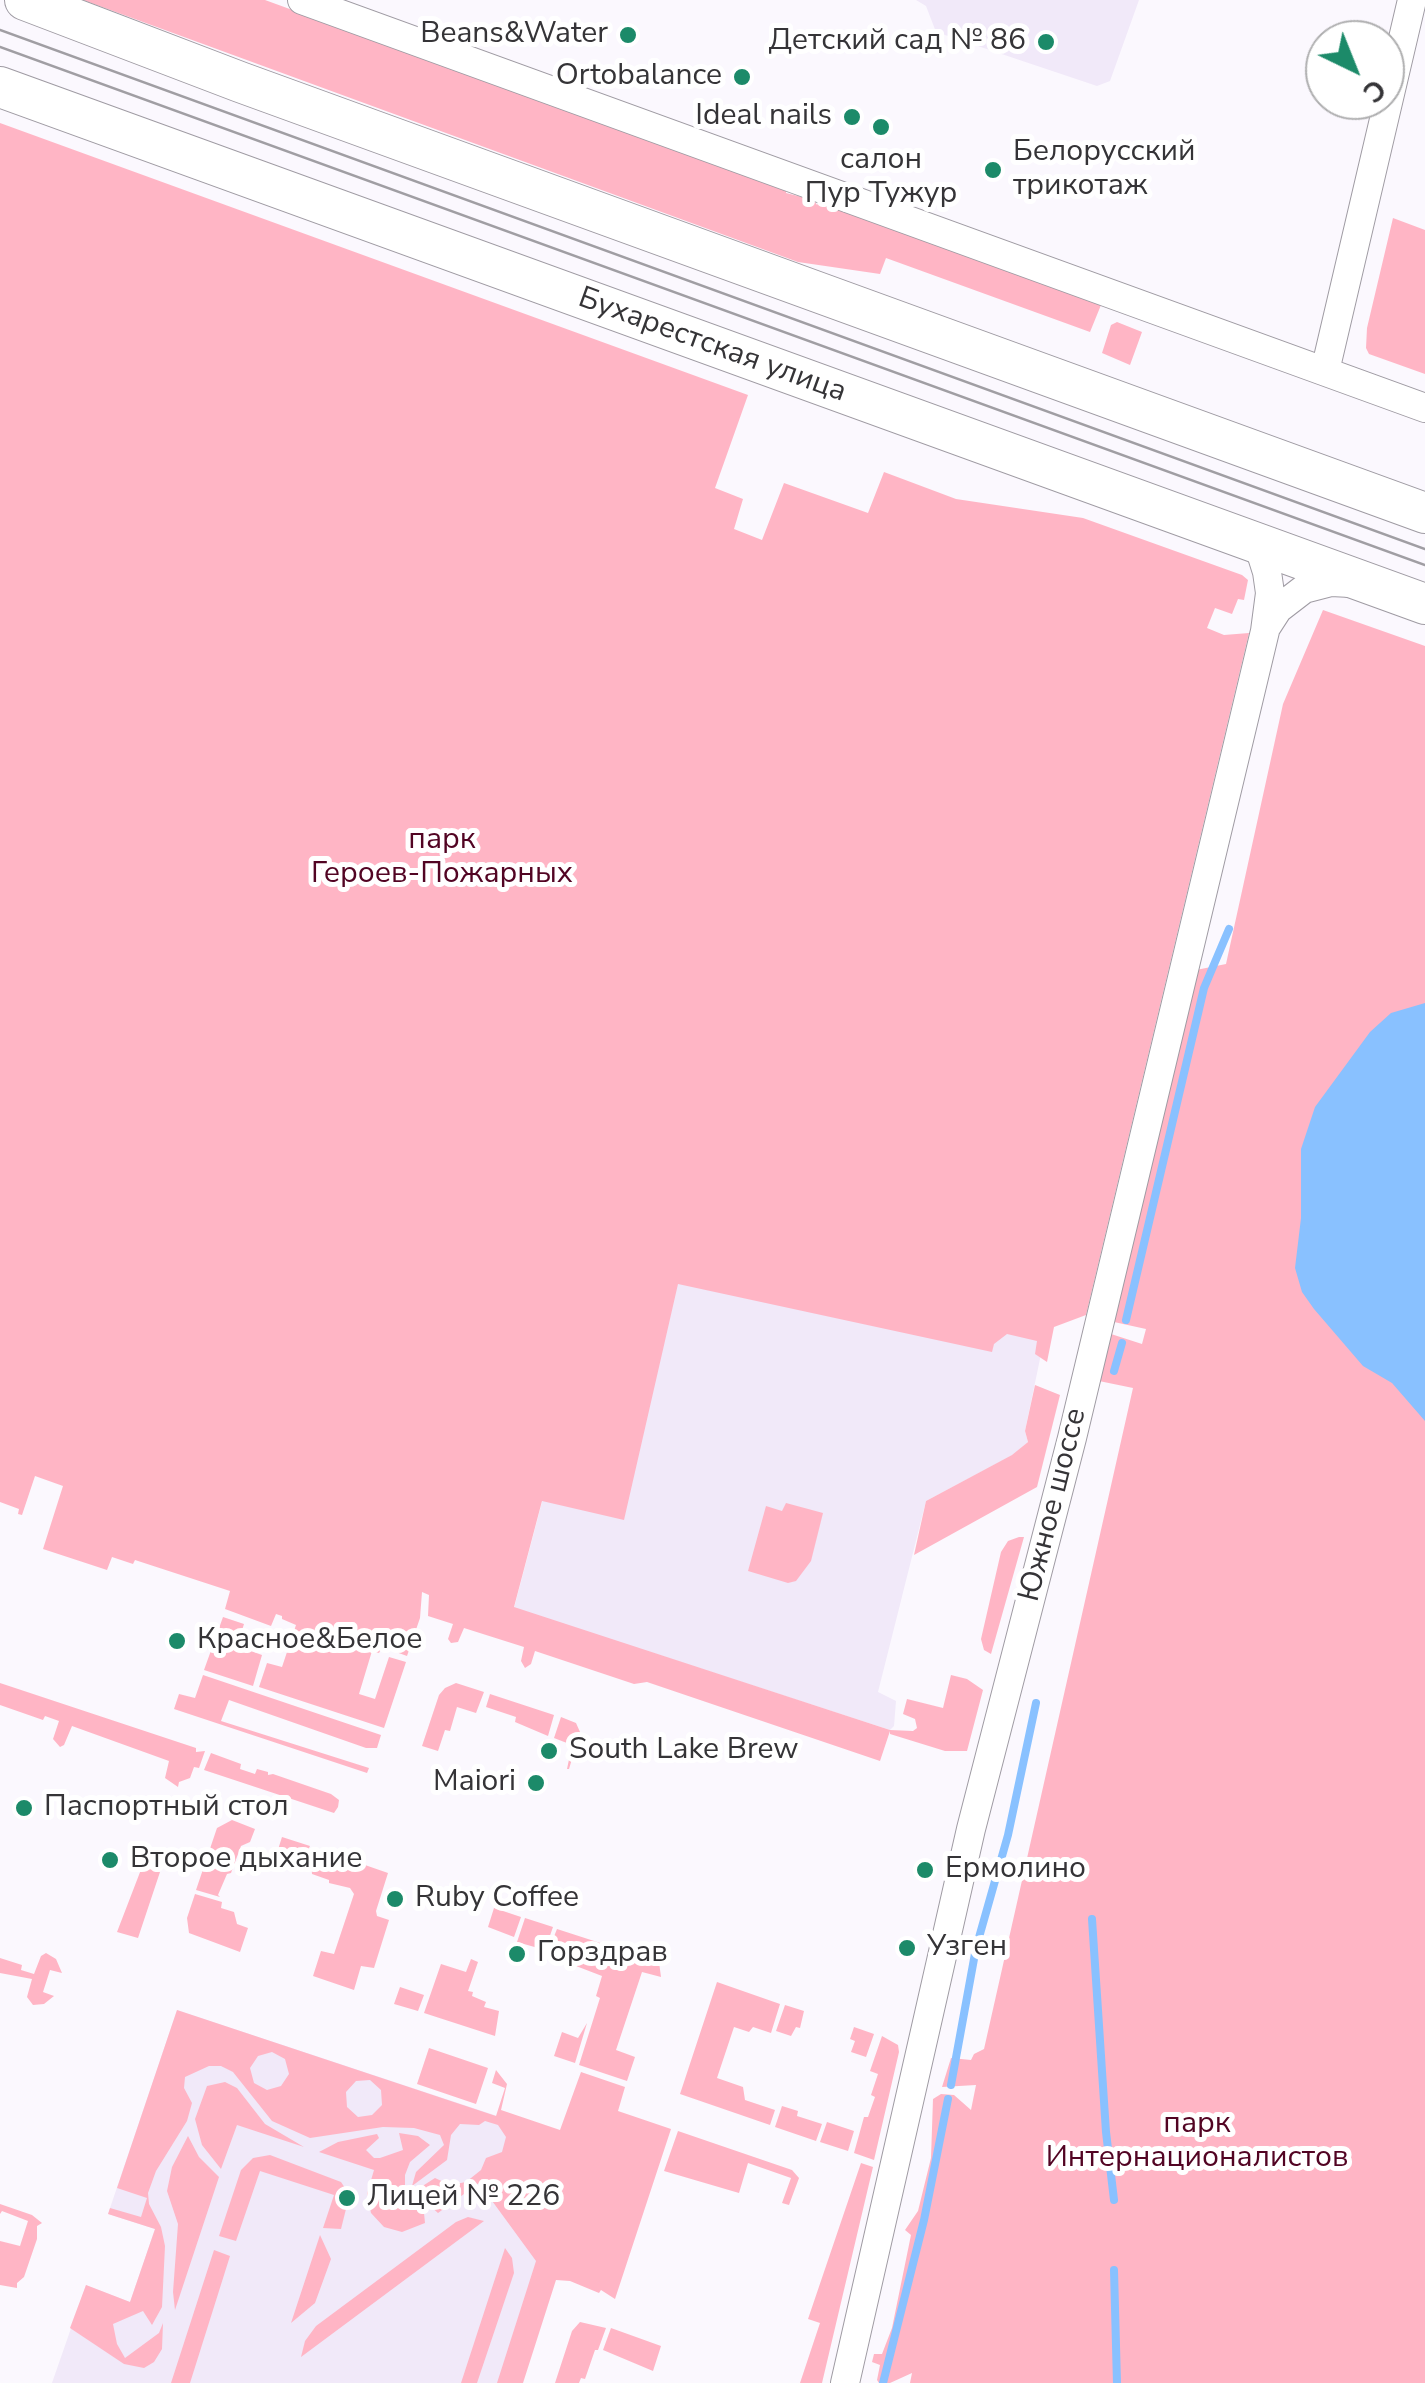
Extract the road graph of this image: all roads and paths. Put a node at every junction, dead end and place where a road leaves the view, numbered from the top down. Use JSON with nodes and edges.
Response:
{"nodes":[{"id":1,"x":25,"y":0,"type":"edge"},
{"id":2,"x":302,"y":0,"type":"edge"},
{"id":3,"x":1412,"y":0,"type":"edge"},
{"id":4,"x":0,"y":86,"type":"edge"},
{"id":5,"x":1325,"y":372,"type":"junction"},
{"id":6,"x":1425,"y":408,"type":"edge"},
{"id":7,"x":1425,"y":513,"type":"edge"},
{"id":8,"x":1245,"y":538,"type":"junction"},
{"id":9,"x":1374,"y":585,"type":"junction"},
{"id":10,"x":1425,"y":604,"type":"edge"},
{"id":11,"x":1266,"y":627,"type":"junction"},
{"id":12,"x":845,"y":2383,"type":"edge"}],
"edges":[{"from":1,"to":7,"type":"main road"},
{"from":2,"to":5,"type":"street"},
{"from":3,"to":5,"type":"street"},
{"from":4,"to":8,"type":"main road","name":"Бухарестская улица"},
{"from":5,"to":6,"type":"street"},
{"from":8,"to":9,"type":"main road","name":"Бухарестская улица"},
{"from":8,"to":11,"type":"street","name":"Южное шоссе"},
{"from":9,"to":10,"type":"main road","name":"Бухарестская улица"},
{"from":9,"to":11,"type":"street"},
{"from":11,"to":12,"type":"street","name":"Южное шоссе"}]}
